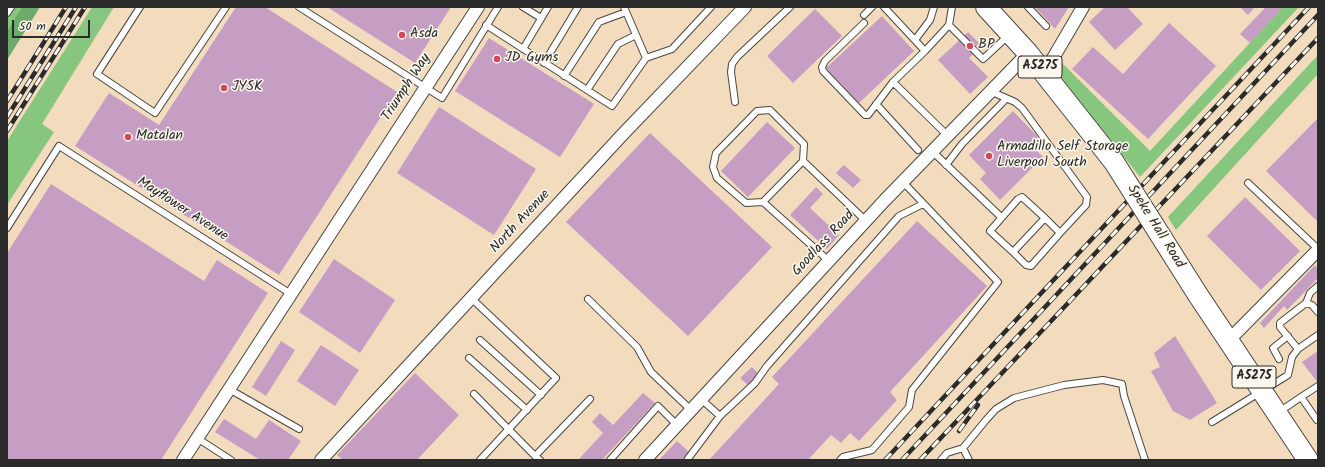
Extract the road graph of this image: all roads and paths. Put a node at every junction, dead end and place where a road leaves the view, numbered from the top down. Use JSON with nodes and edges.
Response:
{"nodes":[{"id":1,"x":11,"y":7,"type":"edge"},
{"id":2,"x":140,"y":7,"type":"edge"},
{"id":3,"x":226,"y":7,"type":"edge"},
{"id":4,"x":299,"y":7,"type":"edge"},
{"id":5,"x":478,"y":7,"type":"edge"},
{"id":6,"x":498,"y":7,"type":"edge"},
{"id":7,"x":523,"y":7,"type":"edge"},
{"id":8,"x":548,"y":7,"type":"edge"},
{"id":9,"x":578,"y":7,"type":"edge"},
{"id":10,"x":711,"y":7,"type":"edge"},
{"id":11,"x":745,"y":7,"type":"edge"},
{"id":12,"x":790,"y":7,"type":"edge"},
{"id":13,"x":872,"y":7,"type":"edge"},
{"id":14,"x":884,"y":7,"type":"edge"},
{"id":15,"x":934,"y":7,"type":"edge"},
{"id":16,"x":952,"y":7,"type":"edge"},
{"id":17,"x":986,"y":7,"type":"edge"},
{"id":18,"x":1028,"y":7,"type":"edge"},
{"id":19,"x":1083,"y":7,"type":"edge"},
{"id":20,"x":625,"y":10,"type":"edge"},
{"id":21,"x":7,"y":13,"type":"edge"},
{"id":22,"x":864,"y":15,"type":"dead end"},
{"id":23,"x":542,"y":18,"type":"junction"},
{"id":24,"x":864,"y":22,"type":"dead end"},
{"id":25,"x":486,"y":25,"type":"junction"},
{"id":26,"x":949,"y":25,"type":"junction"},
{"id":27,"x":1046,"y":26,"type":"dead end"},
{"id":28,"x":1010,"y":34,"type":"junction"},
{"id":29,"x":636,"y":35,"type":"junction"},
{"id":30,"x":915,"y":40,"type":"junction"},
{"id":31,"x":523,"y":49,"type":"junction"},
{"id":32,"x":925,"y":51,"type":"junction"},
{"id":33,"x":1028,"y":53,"type":"junction"},
{"id":34,"x":646,"y":58,"type":"junction"},
{"id":35,"x":544,"y":63,"type":"junction"},
{"id":36,"x":1042,"y":70,"type":"junction"},
{"id":37,"x":564,"y":76,"type":"junction"},
{"id":38,"x":894,"y":82,"type":"junction"},
{"id":39,"x":425,"y":87,"type":"junction"},
{"id":40,"x":587,"y":90,"type":"junction"},
{"id":41,"x":990,"y":91,"type":"junction"},
{"id":42,"x":1006,"y":99,"type":"junction"},
{"id":43,"x":735,"y":102,"type":"dead end"},
{"id":44,"x":876,"y":104,"type":"junction"},
{"id":45,"x":948,"y":136,"type":"junction"},
{"id":46,"x":918,"y":150,"type":"dead end"},
{"id":47,"x":932,"y":151,"type":"junction"},
{"id":48,"x":803,"y":161,"type":"junction"},
{"id":49,"x":946,"y":165,"type":"junction"},
{"id":50,"x":903,"y":182,"type":"junction"},
{"id":51,"x":1248,"y":183,"type":"dead end"},
{"id":52,"x":763,"y":202,"type":"junction"},
{"id":53,"x":923,"y":204,"type":"junction"},
{"id":54,"x":1001,"y":217,"type":"junction"},
{"id":55,"x":1045,"y":218,"type":"junction"},
{"id":56,"x":866,"y":221,"type":"junction"},
{"id":57,"x":7,"y":228,"type":"edge"},
{"id":58,"x":1060,"y":233,"type":"junction"},
{"id":59,"x":1318,"y":249,"type":"edge"},
{"id":60,"x":1013,"y":252,"type":"junction"},
{"id":61,"x":829,"y":261,"type":"junction"},
{"id":62,"x":1318,"y":286,"type":"edge"},
{"id":63,"x":291,"y":294,"type":"junction"},
{"id":64,"x":471,"y":298,"type":"junction"},
{"id":65,"x":588,"y":299,"type":"dead end"},
{"id":66,"x":1306,"y":303,"type":"junction"},
{"id":67,"x":1318,"y":312,"type":"edge"},
{"id":68,"x":1288,"y":336,"type":"junction"},
{"id":69,"x":1318,"y":336,"type":"edge"},
{"id":70,"x":480,"y":340,"type":"dead end"},
{"id":71,"x":1229,"y":340,"type":"junction"},
{"id":72,"x":1298,"y":349,"type":"junction"},
{"id":73,"x":469,"y":358,"type":"dead end"},
{"id":74,"x":1279,"y":359,"type":"dead end"},
{"id":75,"x":1288,"y":375,"type":"junction"},
{"id":76,"x":1292,"y":382,"type":"dead end"},
{"id":77,"x":1318,"y":386,"type":"edge"},
{"id":78,"x":229,"y":390,"type":"junction"},
{"id":79,"x":1262,"y":390,"type":"junction"},
{"id":80,"x":474,"y":394,"type":"dead end"},
{"id":81,"x":541,"y":395,"type":"junction"},
{"id":82,"x":1301,"y":397,"type":"junction"},
{"id":83,"x":590,"y":399,"type":"dead end"},
{"id":84,"x":701,"y":399,"type":"junction"},
{"id":85,"x":527,"y":410,"type":"junction"},
{"id":86,"x":691,"y":410,"type":"junction"},
{"id":87,"x":1277,"y":413,"type":"junction"},
{"id":88,"x":720,"y":416,"type":"junction"},
{"id":89,"x":1317,"y":420,"type":"dead end"},
{"id":90,"x":1212,"y":422,"type":"dead end"},
{"id":91,"x":678,"y":425,"type":"junction"},
{"id":92,"x":299,"y":429,"type":"dead end"},
{"id":93,"x":509,"y":429,"type":"junction"},
{"id":94,"x":197,"y":438,"type":"junction"},
{"id":95,"x":963,"y":448,"type":"junction"},
{"id":96,"x":538,"y":458,"type":"edge"},
{"id":97,"x":183,"y":460,"type":"edge"},
{"id":98,"x":231,"y":460,"type":"edge"},
{"id":99,"x":321,"y":460,"type":"edge"},
{"id":100,"x":480,"y":460,"type":"edge"},
{"id":101,"x":610,"y":460,"type":"edge"},
{"id":102,"x":645,"y":460,"type":"edge"},
{"id":103,"x":687,"y":460,"type":"edge"},
{"id":104,"x":840,"y":460,"type":"edge"},
{"id":105,"x":941,"y":460,"type":"edge"},
{"id":106,"x":969,"y":460,"type":"edge"},
{"id":107,"x":1145,"y":460,"type":"edge"},
{"id":108,"x":1308,"y":460,"type":"edge"}],
"edges":[{"from":1,"to":21,"type":"lane"},
{"from":2,"to":3,"type":"lane"},
{"from":4,"to":39,"type":"lane"},
{"from":5,"to":39,"type":"street","name":"Triumph Way"},
{"from":6,"to":25,"type":"lane"},
{"from":7,"to":23,"type":"lane"},
{"from":8,"to":23,"type":"lane"},
{"from":9,"to":35,"type":"lane"},
{"from":10,"to":34,"type":"lane"},
{"from":11,"to":64,"type":"street","name":"North Avenue"},
{"from":12,"to":43,"type":"lane"},
{"from":13,"to":22,"type":"lane"},
{"from":14,"to":30,"type":"lane"},
{"from":15,"to":30,"type":"lane"},
{"from":16,"to":26,"type":"lane"},
{"from":17,"to":28,"type":"highway","name":"Speke Hall Road","number":"A5275"},
{"from":18,"to":27,"type":"lane"},
{"from":19,"to":36,"type":"street"},
{"from":20,"to":29,"type":"lane"},
{"from":20,"to":37,"type":"lane"},
{"from":23,"to":31,"type":"lane"},
{"from":24,"to":44,"type":"lane"},
{"from":25,"to":31,"type":"lane"},
{"from":25,"to":39,"type":"lane"},
{"from":26,"to":28,"type":"lane"},
{"from":26,"to":32,"type":"lane"},
{"from":28,"to":33,"type":"highway","name":"Speke Hall Road","number":"A5275"},
{"from":29,"to":34,"type":"lane"},
{"from":29,"to":40,"type":"lane"},
{"from":30,"to":32,"type":"lane"},
{"from":31,"to":35,"type":"lane"},
{"from":32,"to":38,"type":"lane"},
{"from":33,"to":36,"type":"highway","name":"Speke Hall Road","number":"A5275"},
{"from":33,"to":41,"type":"street","name":"Goodlass Road"},
{"from":34,"to":40,"type":"lane"},
{"from":35,"to":37,"type":"lane"},
{"from":36,"to":71,"type":"highway","name":"Speke Hall Road","number":"A5275","bridge":true},
{"from":37,"to":40,"type":"lane"},
{"from":38,"to":44,"type":"lane"},
{"from":38,"to":45,"type":"lane"},
{"from":39,"to":63,"type":"street","name":"Triumph Way"},
{"from":41,"to":42,"type":"lane"},
{"from":41,"to":45,"type":"street","name":"Goodlass Road"},
{"from":42,"to":49,"type":"lane"},
{"from":42,"to":58,"type":"lane"},
{"from":44,"to":46,"type":"lane"},
{"from":45,"to":47,"type":"street","name":"Goodlass Road"},
{"from":47,"to":49,"type":"lane"},
{"from":47,"to":50,"type":"street","name":"Goodlass Road"},
{"from":48,"to":52,"type":"lane"},
{"from":48,"to":52,"type":"lane"},
{"from":48,"to":56,"type":"lane"},
{"from":49,"to":54,"type":"lane"},
{"from":50,"to":53,"type":"lane"},
{"from":50,"to":56,"type":"street","name":"Goodlass Road"},
{"from":51,"to":59,"type":"lane"},
{"from":52,"to":61,"type":"lane"},
{"from":53,"to":88,"type":"lane"},
{"from":53,"to":104,"type":"lane"},
{"from":54,"to":55,"type":"lane"},
{"from":54,"to":60,"type":"lane"},
{"from":55,"to":58,"type":"lane"},
{"from":55,"to":60,"type":"lane"},
{"from":56,"to":61,"type":"street","name":"Goodlass Road"},
{"from":57,"to":63,"type":"lane","name":"Mayflower Avenue"},
{"from":58,"to":60,"type":"lane"},
{"from":59,"to":71,"type":"street"},
{"from":61,"to":84,"type":"street","name":"Goodlass Road"},
{"from":62,"to":66,"type":"lane"},
{"from":63,"to":78,"type":"street","name":"Triumph Way"},
{"from":64,"to":81,"type":"lane"},
{"from":64,"to":99,"type":"street","name":"North Avenue"},
{"from":65,"to":86,"type":"lane"},
{"from":66,"to":67,"type":"lane"},
{"from":66,"to":68,"type":"lane"},
{"from":68,"to":72,"type":"lane"},
{"from":68,"to":74,"type":"lane"},
{"from":69,"to":72,"type":"lane"},
{"from":70,"to":81,"type":"lane"},
{"from":71,"to":79,"type":"highway","name":"Speke Hall Road","number":"A5275"},
{"from":72,"to":75,"type":"lane"},
{"from":73,"to":85,"type":"lane"},
{"from":75,"to":76,"type":"lane"},
{"from":75,"to":79,"type":"lane"},
{"from":77,"to":82,"type":"lane"},
{"from":78,"to":92,"type":"lane"},
{"from":78,"to":94,"type":"street","name":"Triumph Way"},
{"from":79,"to":87,"type":"highway","name":"Speke Hall Road","number":"A5275"},
{"from":79,"to":90,"type":"lane"},
{"from":80,"to":93,"type":"lane"},
{"from":81,"to":85,"type":"lane"},
{"from":82,"to":87,"type":"lane"},
{"from":82,"to":89,"type":"lane"},
{"from":83,"to":96,"type":"lane"},
{"from":84,"to":86,"type":"street","name":"Goodlass Road"},
{"from":84,"to":88,"type":"lane"},
{"from":85,"to":93,"type":"lane"},
{"from":86,"to":91,"type":"street","name":"Goodlass Road"},
{"from":87,"to":108,"type":"highway","name":"Speke Hall Road","number":"A5275"},
{"from":88,"to":103,"type":"lane"},
{"from":91,"to":101,"type":"lane"},
{"from":91,"to":102,"type":"street","name":"Goodlass Road"},
{"from":93,"to":96,"type":"lane"},
{"from":93,"to":100,"type":"lane"},
{"from":94,"to":97,"type":"street","name":"Triumph Way"},
{"from":94,"to":98,"type":"lane"},
{"from":95,"to":105,"type":"lane"},
{"from":95,"to":106,"type":"lane"},
{"from":95,"to":107,"type":"lane"}]}
